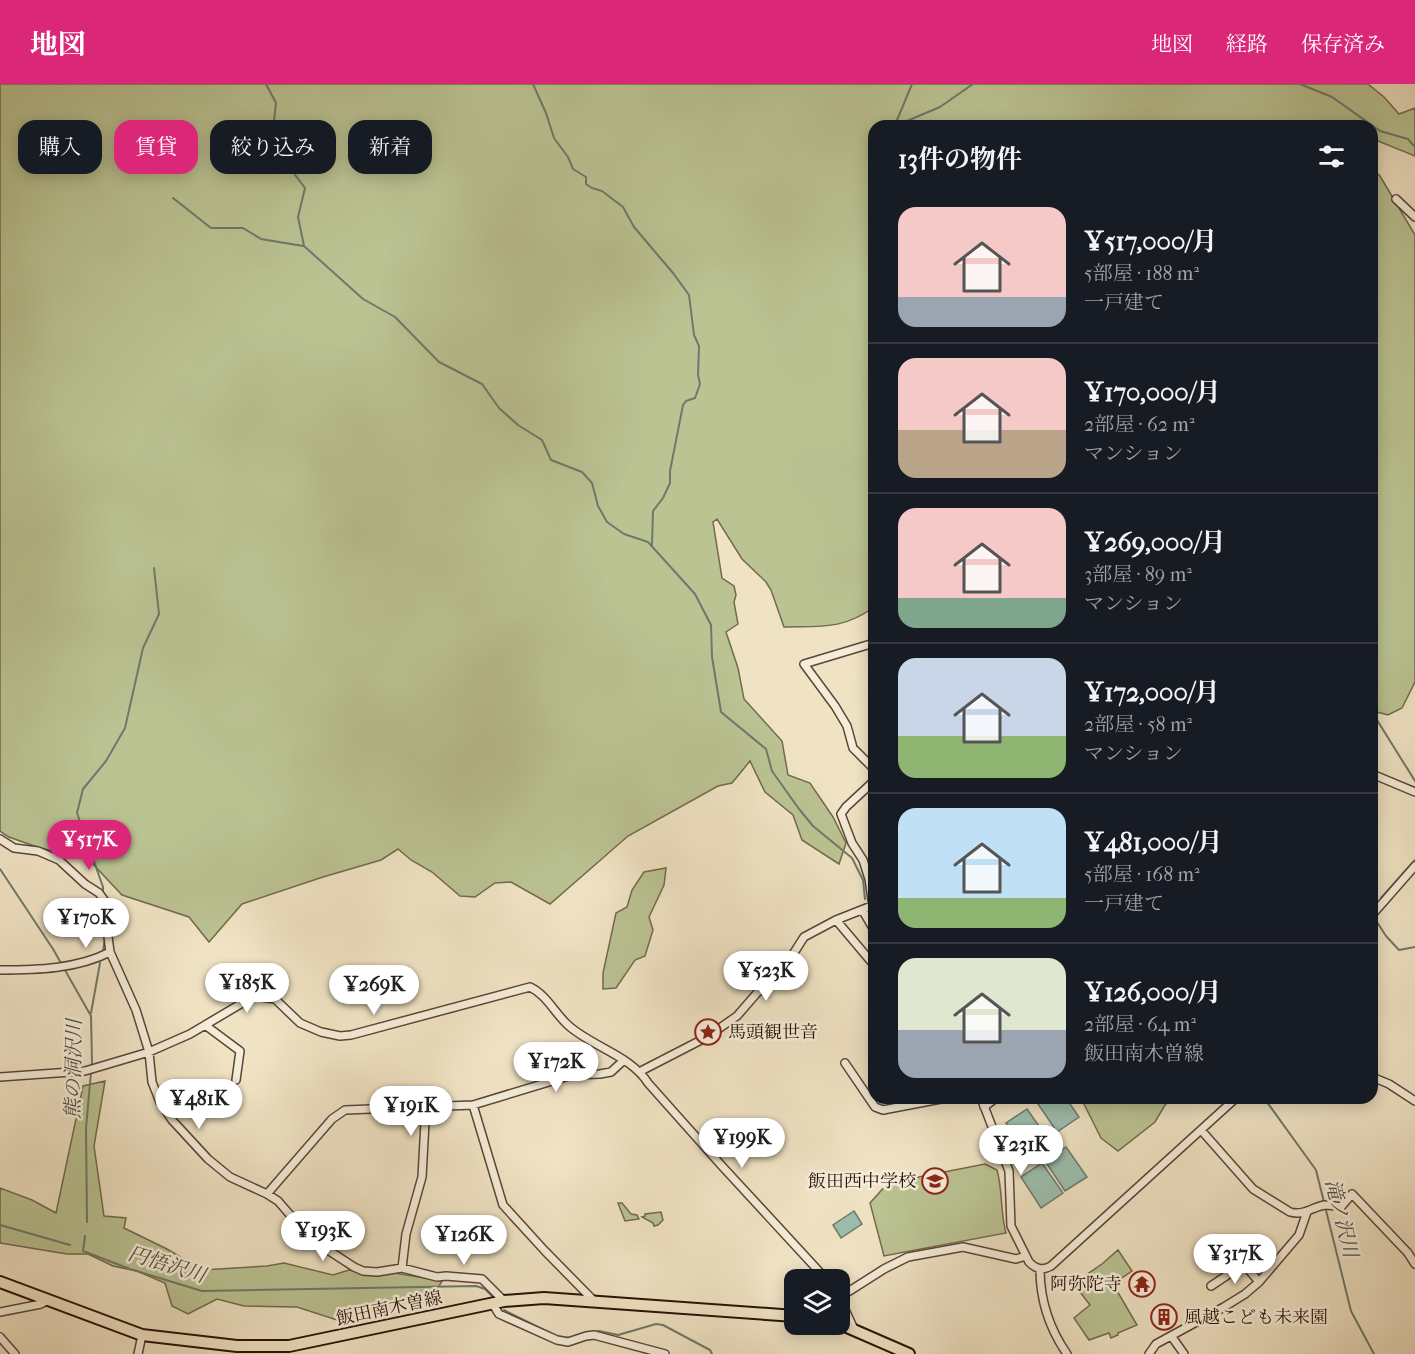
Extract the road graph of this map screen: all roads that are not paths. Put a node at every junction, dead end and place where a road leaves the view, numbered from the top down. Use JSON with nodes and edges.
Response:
{"nodes":[{"id":1,"x":1396,"y":199,"type":"dead end"},
{"id":2,"x":1415,"y":216,"type":"edge"},
{"id":3,"x":868,"y":645,"type":"edge"},
{"id":4,"x":868,"y":763,"type":"edge"},
{"id":5,"x":1378,"y":777,"type":"edge"},
{"id":6,"x":868,"y":787,"type":"edge"},
{"id":7,"x":1415,"y":792,"type":"edge"},
{"id":8,"x":0,"y":839,"type":"edge"},
{"id":9,"x":1413,"y":871,"type":"edge"},
{"id":10,"x":868,"y":876,"type":"edge"},
{"id":11,"x":868,"y":909,"type":"edge"},
{"id":12,"x":1378,"y":909,"type":"edge"},
{"id":13,"x":863,"y":911,"type":"junction"},
{"id":14,"x":836,"y":920,"type":"junction"},
{"id":15,"x":868,"y":920,"type":"edge"},
{"id":16,"x":110,"y":952,"type":"junction"},
{"id":17,"x":868,"y":958,"type":"edge"},
{"id":18,"x":0,"y":970,"type":"edge"},
{"id":19,"x":205,"y":1025,"type":"junction"},
{"id":20,"x":149,"y":1052,"type":"junction"},
{"id":21,"x":624,"y":1060,"type":"junction"},
{"id":22,"x":845,"y":1063,"type":"dead end"},
{"id":23,"x":641,"y":1071,"type":"junction"},
{"id":24,"x":0,"y":1077,"type":"edge"},
{"id":25,"x":1378,"y":1079,"type":"edge"},
{"id":26,"x":236,"y":1080,"type":"dead end"},
{"id":27,"x":868,"y":1097,"type":"edge"},
{"id":28,"x":1415,"y":1101,"type":"edge"},
{"id":29,"x":873,"y":1104,"type":"edge"},
{"id":30,"x":914,"y":1104,"type":"edge"},
{"id":31,"x":983,"y":1104,"type":"edge"},
{"id":32,"x":988,"y":1104,"type":"edge"},
{"id":33,"x":1229,"y":1104,"type":"edge"},
{"id":34,"x":473,"y":1105,"type":"junction"},
{"id":35,"x":435,"y":1107,"type":"junction"},
{"id":36,"x":984,"y":1107,"type":"junction"},
{"id":37,"x":1201,"y":1130,"type":"junction"},
{"id":38,"x":267,"y":1194,"type":"junction"},
{"id":39,"x":1307,"y":1212,"type":"junction"},
{"id":40,"x":1026,"y":1257,"type":"junction"},
{"id":41,"x":1415,"y":1264,"type":"edge"},
{"id":42,"x":402,"y":1268,"type":"junction"},
{"id":43,"x":817,"y":1269,"type":"edge"},
{"id":44,"x":1040,"y":1269,"type":"junction"},
{"id":45,"x":0,"y":1282,"type":"edge"},
{"id":46,"x":1259,"y":1282,"type":"junction"},
{"id":47,"x":1211,"y":1287,"type":"dead end"},
{"id":48,"x":850,"y":1291,"type":"edge"},
{"id":49,"x":48,"y":1300,"type":"junction"},
{"id":50,"x":504,"y":1301,"type":"junction"},
{"id":51,"x":595,"y":1302,"type":"junction"},
{"id":52,"x":492,"y":1303,"type":"junction"},
{"id":53,"x":0,"y":1312,"type":"edge"},
{"id":54,"x":784,"y":1315,"type":"edge"},
{"id":55,"x":850,"y":1320,"type":"edge"},
{"id":56,"x":850,"y":1328,"type":"edge"},
{"id":57,"x":854,"y":1329,"type":"junction"},
{"id":58,"x":142,"y":1335,"type":"junction"},
{"id":59,"x":1172,"y":1336,"type":"junction"},
{"id":60,"x":0,"y":1337,"type":"edge"},
{"id":61,"x":237,"y":1350,"type":"edge"},
{"id":62,"x":15,"y":1354,"type":"edge"},
{"id":63,"x":138,"y":1354,"type":"edge"},
{"id":64,"x":665,"y":1354,"type":"edge"},
{"id":65,"x":909,"y":1354,"type":"edge"},
{"id":66,"x":1067,"y":1354,"type":"edge"},
{"id":67,"x":1149,"y":1354,"type":"edge"},
{"id":68,"x":1184,"y":1354,"type":"edge"}],
"edges":[{"from":1,"to":2,"type":"street"},
{"from":3,"to":4,"type":"street"},
{"from":5,"to":7,"type":"street"},
{"from":6,"to":10,"type":"street"},
{"from":8,"to":16,"type":"street"},
{"from":9,"to":12,"type":"street"},
{"from":11,"to":13,"type":"street"},
{"from":13,"to":14,"type":"street"},
{"from":13,"to":15,"type":"street"},
{"from":14,"to":17,"type":"street"},
{"from":14,"to":23,"type":"street"},
{"from":16,"to":18,"type":"street"},
{"from":16,"to":20,"type":"street"},
{"from":19,"to":20,"type":"street"},
{"from":19,"to":21,"type":"street"},
{"from":19,"to":26,"type":"street"},
{"from":20,"to":24,"type":"street"},
{"from":20,"to":38,"type":"street"},
{"from":21,"to":23,"type":"street"},
{"from":21,"to":34,"type":"street"},
{"from":22,"to":27,"type":"street"},
{"from":23,"to":43,"type":"street"},
{"from":25,"to":28,"type":"street"},
{"from":29,"to":30,"type":"street"},
{"from":31,"to":36,"type":"street"},
{"from":32,"to":36,"type":"street"},
{"from":33,"to":37,"type":"street"},
{"from":34,"to":35,"type":"street"},
{"from":34,"to":51,"type":"street"},
{"from":35,"to":38,"type":"street"},
{"from":35,"to":42,"type":"street"},
{"from":36,"to":40,"type":"street"},
{"from":37,"to":39,"type":"street"},
{"from":37,"to":44,"type":"street"},
{"from":38,"to":42,"type":"street"},
{"from":39,"to":41,"type":"street"},
{"from":39,"to":46,"type":"street"},
{"from":40,"to":44,"type":"street"},
{"from":40,"to":48,"type":"street"},
{"from":42,"to":50,"type":"street"},
{"from":44,"to":66,"type":"street"},
{"from":45,"to":49,"type":"main road","name":"飯田南木曽線"},
{"from":46,"to":47,"type":"street"},
{"from":46,"to":59,"type":"street"},
{"from":49,"to":53,"type":"street"},
{"from":49,"to":58,"type":"main road","name":"飯田南木曽線"},
{"from":50,"to":51,"type":"main road","name":"飯田南木曽線"},
{"from":50,"to":52,"type":"main road","name":"飯田南木曽線"},
{"from":51,"to":54,"type":"main road","name":"飯田南木曽線"},
{"from":52,"to":61,"type":"main road","name":"飯田南木曽線"},
{"from":52,"to":64,"type":"street"},
{"from":55,"to":57,"type":"street"},
{"from":56,"to":57,"type":"main road"},
{"from":57,"to":65,"type":"main road"},
{"from":58,"to":61,"type":"main road","name":"飯田南木曽線"},
{"from":58,"to":63,"type":"street"},
{"from":59,"to":67,"type":"street"},
{"from":59,"to":68,"type":"street"},
{"from":60,"to":62,"type":"street"}]}
